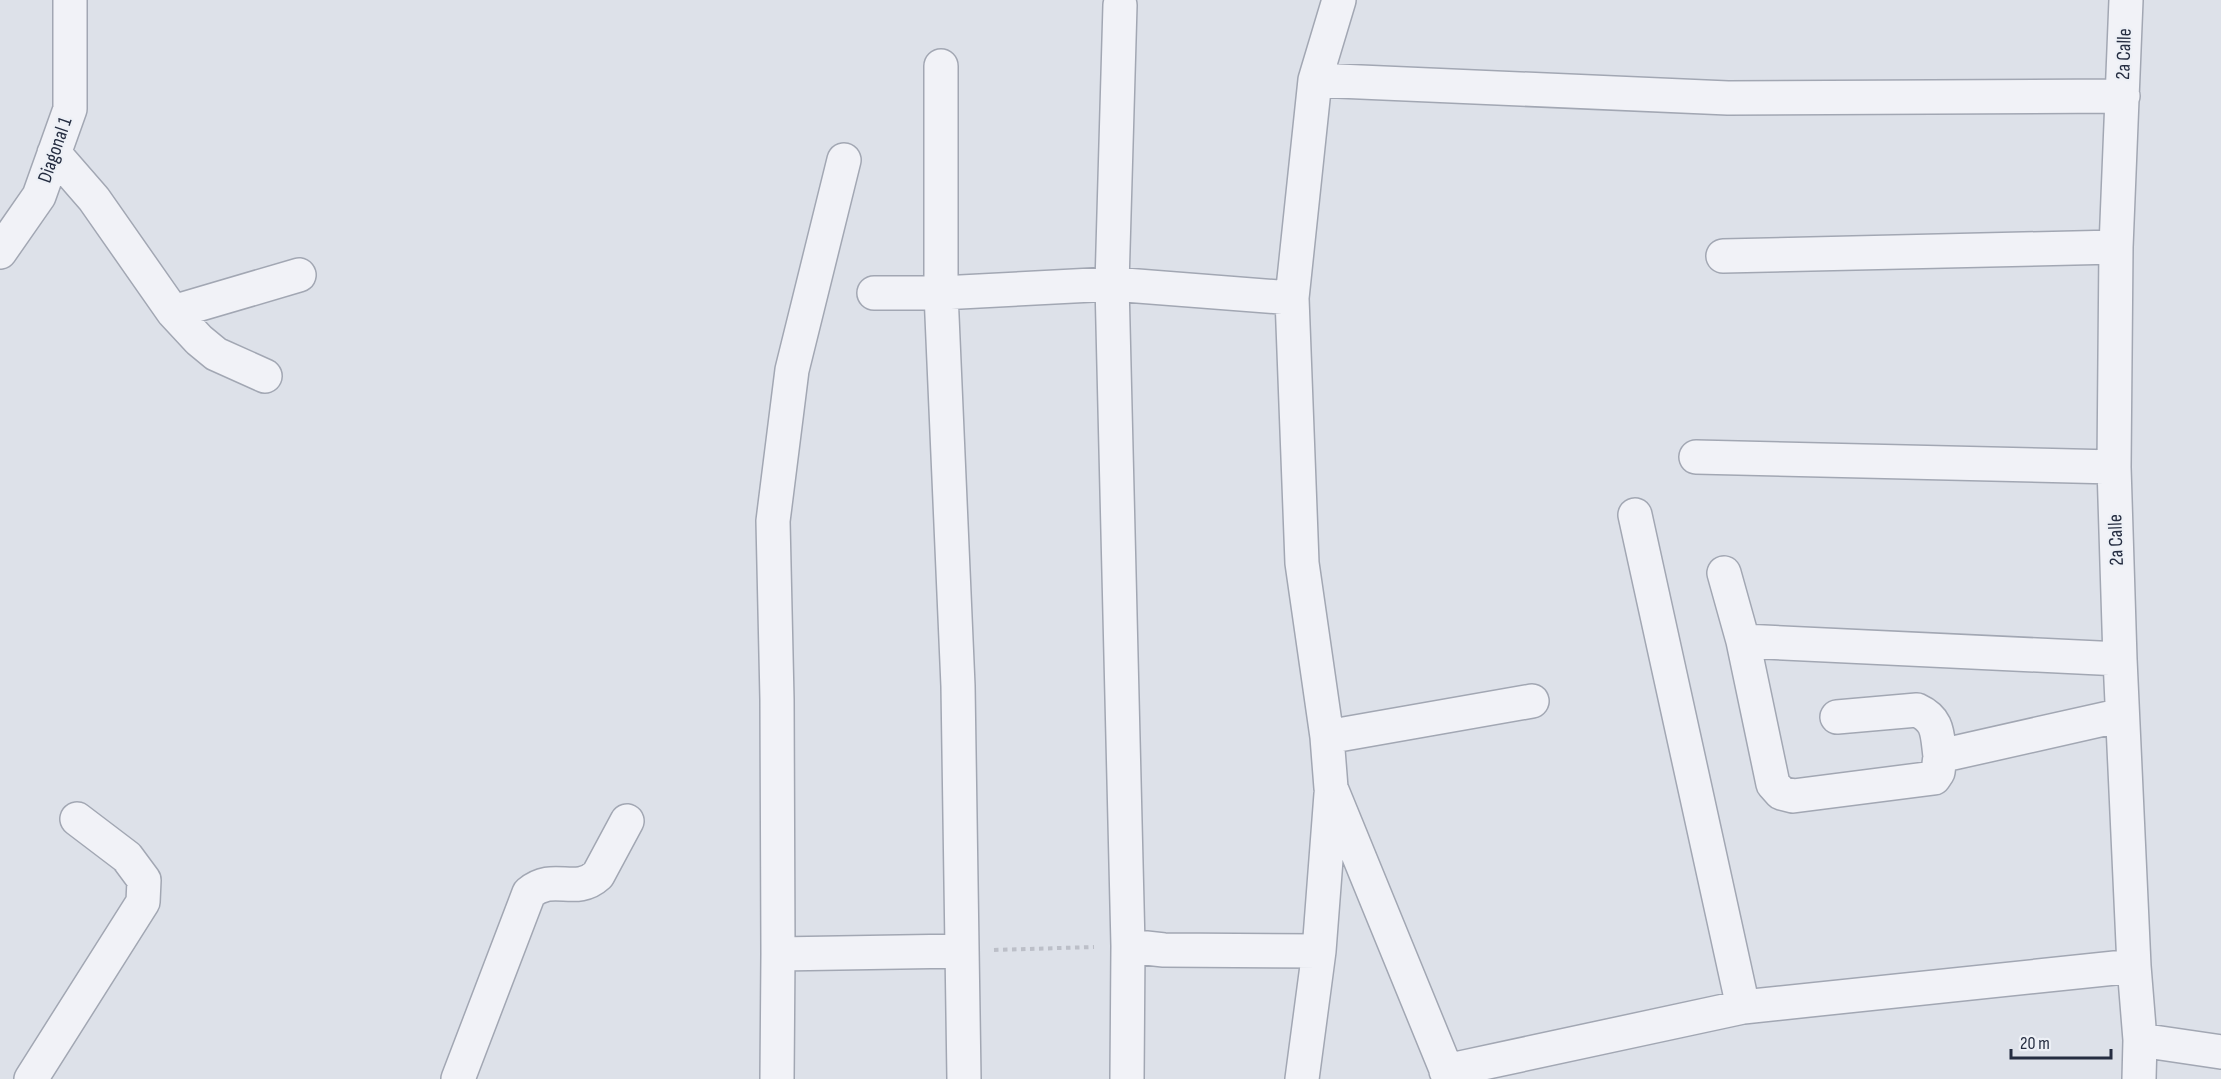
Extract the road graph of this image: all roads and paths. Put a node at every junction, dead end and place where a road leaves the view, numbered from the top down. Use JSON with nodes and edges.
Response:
{"nodes":[{"id":1,"x":70,"y":0,"type":"edge"},
{"id":2,"x":1340,"y":0,"type":"edge"},
{"id":3,"x":2126,"y":0,"type":"edge"},
{"id":4,"x":1120,"y":6,"type":"dead end"},
{"id":5,"x":940,"y":66,"type":"dead end"},
{"id":6,"x":1315,"y":80,"type":"junction"},
{"id":7,"x":2123,"y":96,"type":"junction"},
{"id":8,"x":54,"y":153,"type":"junction"},
{"id":9,"x":843,"y":160,"type":"dead end"},
{"id":10,"x":2116,"y":247,"type":"junction"},
{"id":11,"x":0,"y":252,"type":"edge"},
{"id":12,"x":1723,"y":256,"type":"dead end"},
{"id":13,"x":299,"y":274,"type":"dead end"},
{"id":14,"x":1112,"y":284,"type":"junction"},
{"id":15,"x":874,"y":293,"type":"dead end"},
{"id":16,"x":941,"y":293,"type":"junction"},
{"id":17,"x":1292,"y":298,"type":"junction"},
{"id":18,"x":173,"y":312,"type":"junction"},
{"id":19,"x":265,"y":376,"type":"dead end"},
{"id":20,"x":1696,"y":457,"type":"dead end"},
{"id":21,"x":2114,"y":467,"type":"junction"},
{"id":22,"x":1635,"y":515,"type":"dead end"},
{"id":23,"x":1724,"y":573,"type":"dead end"},
{"id":24,"x":1743,"y":641,"type":"junction"},
{"id":25,"x":2120,"y":659,"type":"junction"},
{"id":26,"x":1532,"y":701,"type":"dead end"},
{"id":27,"x":2122,"y":715,"type":"junction"},
{"id":28,"x":1837,"y":717,"type":"dead end"},
{"id":29,"x":1327,"y":737,"type":"junction"},
{"id":30,"x":1940,"y":756,"type":"junction"},
{"id":31,"x":1331,"y":788,"type":"junction"},
{"id":32,"x":77,"y":819,"type":"dead end"},
{"id":33,"x":627,"y":821,"type":"dead end"},
{"id":34,"x":1128,"y":946,"type":"junction"},
{"id":35,"x":962,"y":951,"type":"junction"},
{"id":36,"x":1319,"y":951,"type":"junction"},
{"id":37,"x":778,"y":954,"type":"junction"},
{"id":38,"x":2134,"y":966,"type":"junction"},
{"id":39,"x":1743,"y":1007,"type":"junction"},
{"id":40,"x":2140,"y":1040,"type":"junction"},
{"id":41,"x":2221,"y":1052,"type":"edge"},
{"id":42,"x":1448,"y":1075,"type":"edge"},
{"id":43,"x":31,"y":1079,"type":"edge"},
{"id":44,"x":458,"y":1079,"type":"edge"},
{"id":45,"x":777,"y":1079,"type":"edge"},
{"id":46,"x":964,"y":1079,"type":"edge"},
{"id":47,"x":1127,"y":1079,"type":"edge"},
{"id":48,"x":1302,"y":1079,"type":"edge"},
{"id":49,"x":2139,"y":1079,"type":"edge"}],
"edges":[{"from":1,"to":8,"type":"street","name":"Diagonal 1"},
{"from":2,"to":6,"type":"street"},
{"from":3,"to":7,"type":"street","name":"2a Calle"},
{"from":4,"to":14,"type":"street"},
{"from":5,"to":16,"type":"street"},
{"from":6,"to":7,"type":"street"},
{"from":6,"to":17,"type":"street"},
{"from":7,"to":10,"type":"street","name":"2a Calle"},
{"from":8,"to":11,"type":"street","name":"Diagonal 1"},
{"from":8,"to":18,"type":"street"},
{"from":9,"to":37,"type":"street"},
{"from":10,"to":12,"type":"street"},
{"from":10,"to":21,"type":"street","name":"2a Calle"},
{"from":13,"to":18,"type":"street"},
{"from":14,"to":16,"type":"street"},
{"from":14,"to":17,"type":"street"},
{"from":14,"to":34,"type":"street"},
{"from":15,"to":16,"type":"street"},
{"from":16,"to":35,"type":"street"},
{"from":17,"to":29,"type":"street"},
{"from":18,"to":19,"type":"street"},
{"from":20,"to":21,"type":"street"},
{"from":21,"to":25,"type":"street","name":"2a Calle"},
{"from":22,"to":39,"type":"street"},
{"from":23,"to":24,"type":"street"},
{"from":24,"to":25,"type":"street"},
{"from":24,"to":30,"type":"street"},
{"from":25,"to":27,"type":"street","name":"2a Calle"},
{"from":26,"to":29,"type":"street"},
{"from":27,"to":30,"type":"street"},
{"from":27,"to":38,"type":"street","name":"2a Calle"},
{"from":28,"to":30,"type":"street"},
{"from":29,"to":31,"type":"street"},
{"from":31,"to":36,"type":"street"},
{"from":31,"to":42,"type":"street"},
{"from":32,"to":43,"type":"street"},
{"from":33,"to":44,"type":"street"},
{"from":34,"to":35,"type":"path"},
{"from":34,"to":36,"type":"street"},
{"from":34,"to":47,"type":"street"},
{"from":35,"to":37,"type":"street"},
{"from":35,"to":46,"type":"street"},
{"from":36,"to":48,"type":"street"},
{"from":37,"to":45,"type":"street"},
{"from":38,"to":39,"type":"street"},
{"from":38,"to":40,"type":"street","name":"2a Calle"},
{"from":39,"to":42,"type":"street"},
{"from":40,"to":41,"type":"street"},
{"from":40,"to":49,"type":"street","name":"2a Calle"}]}
